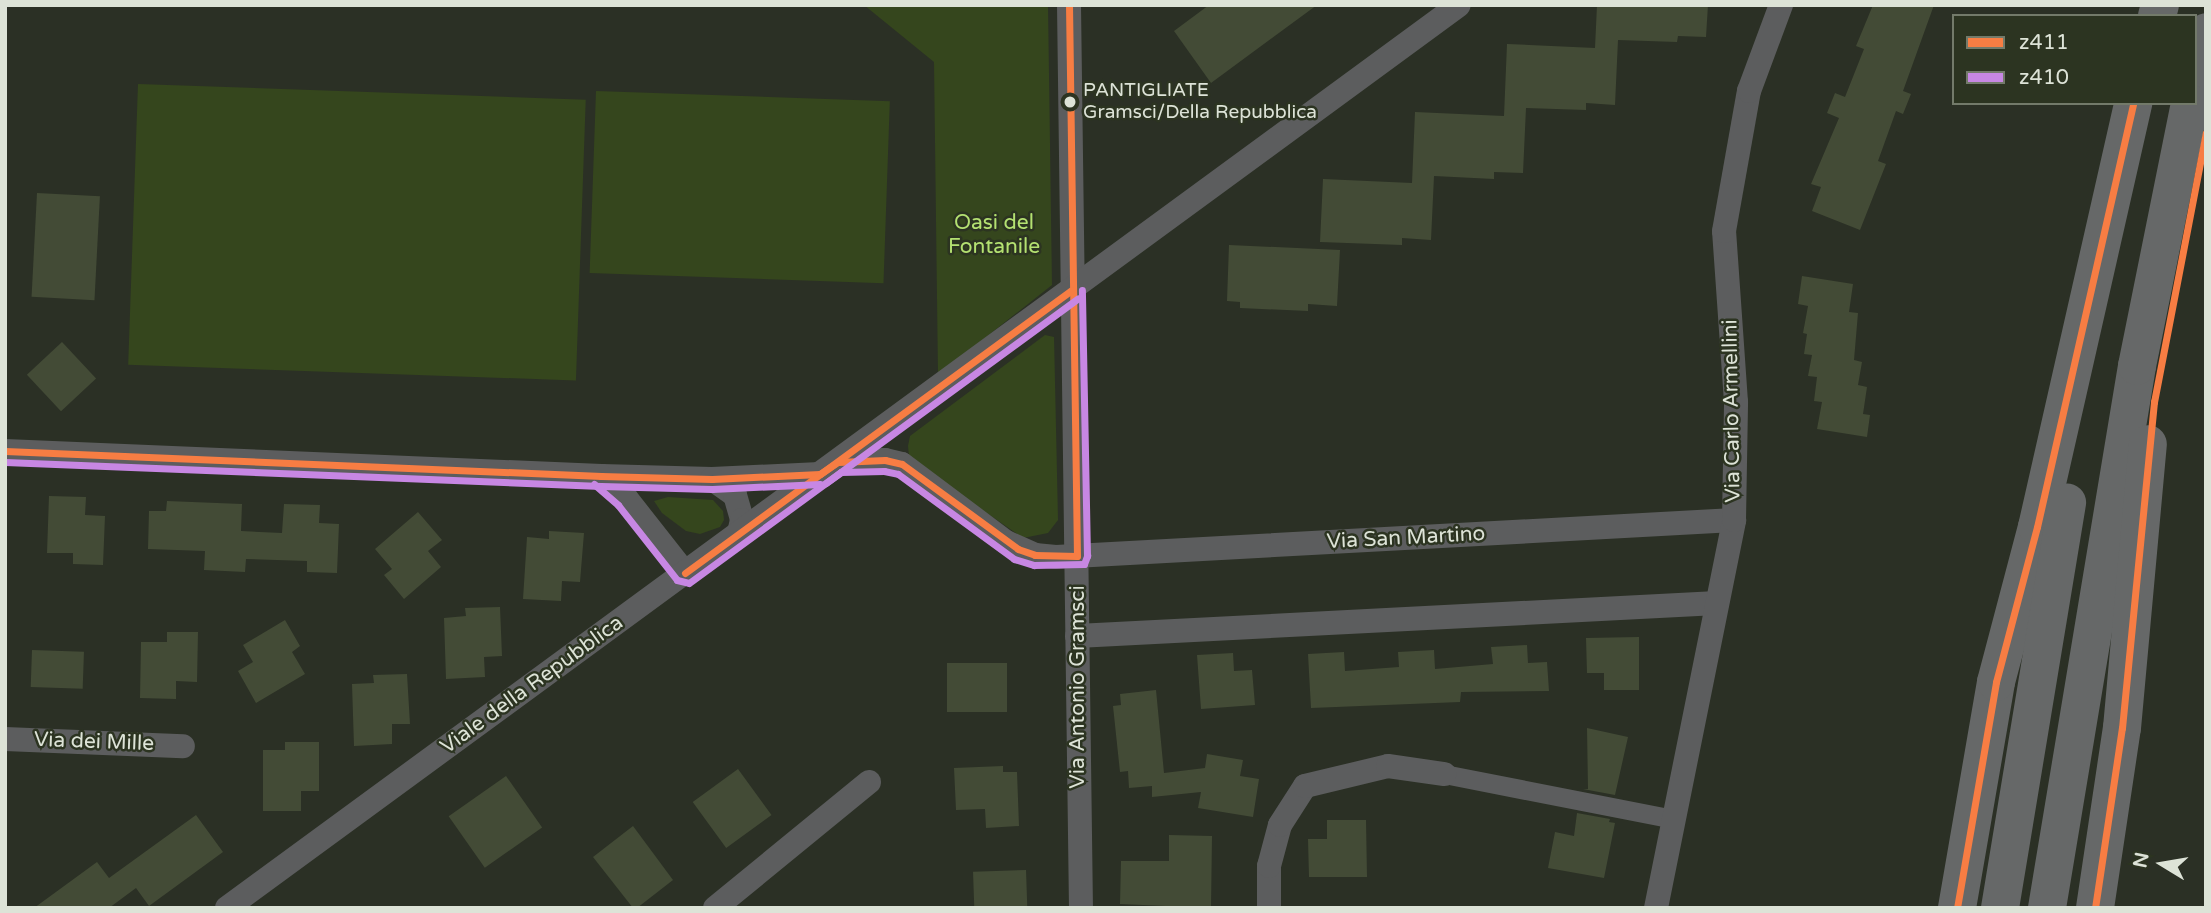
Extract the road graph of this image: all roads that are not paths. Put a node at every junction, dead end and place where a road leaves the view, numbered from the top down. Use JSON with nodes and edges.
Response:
{"nodes":[{"id":1,"x":1069,"y":5,"type":"edge"},
{"id":2,"x":1458,"y":5,"type":"edge"},
{"id":3,"x":1781,"y":5,"type":"edge"},
{"id":4,"x":2206,"y":32,"type":"edge"},
{"id":5,"x":2197,"y":68,"type":"edge"},
{"id":6,"x":2133,"y":105,"type":"edge"},
{"id":7,"x":2144,"y":105,"type":"edge"},
{"id":8,"x":2190,"y":105,"type":"edge"},
{"id":9,"x":2206,"y":132,"type":"edge"},
{"id":10,"x":1072,"y":290,"type":"junction"},
{"id":11,"x":897,"y":418,"type":"junction"},
{"id":12,"x":5,"y":451,"type":"edge"},
{"id":13,"x":902,"y":464,"type":"junction"},
{"id":14,"x":829,"y":468,"type":"junction"},
{"id":15,"x":601,"y":476,"type":"junction"},
{"id":16,"x":712,"y":479,"type":"junction"},
{"id":17,"x":1734,"y":520,"type":"junction"},
{"id":18,"x":739,"y":533,"type":"junction"},
{"id":19,"x":1077,"y":556,"type":"junction"},
{"id":20,"x":685,"y":573,"type":"junction"},
{"id":21,"x":1717,"y":603,"type":"junction"},
{"id":22,"x":1077,"y":636,"type":"junction"},
{"id":23,"x":5,"y":739,"type":"edge"},
{"id":24,"x":183,"y":746,"type":"dead end"},
{"id":25,"x":1444,"y":774,"type":"joint"},
{"id":26,"x":869,"y":782,"type":"dead end"},
{"id":27,"x":1674,"y":820,"type":"junction"},
{"id":28,"x":227,"y":908,"type":"edge"},
{"id":29,"x":715,"y":908,"type":"edge"},
{"id":30,"x":1081,"y":908,"type":"edge"},
{"id":31,"x":1269,"y":908,"type":"edge"},
{"id":32,"x":1656,"y":908,"type":"edge"},
{"id":33,"x":1957,"y":908,"type":"edge"},
{"id":34,"x":2000,"y":908,"type":"edge"},
{"id":35,"x":2047,"y":908,"type":"edge"},
{"id":36,"x":2095,"y":908,"type":"edge"}],
"edges":[{"from":1,"to":10,"type":"street","name":"Via Antonio Gramsci"},
{"from":2,"to":10,"type":"street","name":"Viale della Repubblica"},
{"from":3,"to":17,"type":"street","name":"Via Carlo Armellini"},
{"from":4,"to":5,"type":"highway"},
{"from":6,"to":33,"type":"highway"},
{"from":7,"to":34,"type":"highway"},
{"from":8,"to":35,"type":"highway"},
{"from":9,"to":36,"type":"highway"},
{"from":10,"to":11,"type":"street","name":"Viale della Repubblica"},
{"from":10,"to":19,"type":"street","name":"Via Antonio Gramsci"},
{"from":11,"to":13,"type":"street"},
{"from":11,"to":14,"type":"street","name":"Viale della Repubblica"},
{"from":12,"to":15,"type":"street"},
{"from":13,"to":14,"type":"street"},
{"from":13,"to":19,"type":"street"},
{"from":14,"to":16,"type":"street"},
{"from":14,"to":18,"type":"street","name":"Viale della Repubblica"},
{"from":15,"to":16,"type":"street"},
{"from":15,"to":20,"type":"street"},
{"from":16,"to":18,"type":"street"},
{"from":17,"to":19,"type":"street","name":"Via San Martino"},
{"from":17,"to":21,"type":"street","name":"Via Carlo Armellini"},
{"from":18,"to":20,"type":"street","name":"Viale della Repubblica"},
{"from":19,"to":22,"type":"street","name":"Via Antonio Gramsci"},
{"from":20,"to":28,"type":"street","name":"Viale della Repubblica"},
{"from":21,"to":22,"type":"street"},
{"from":21,"to":27,"type":"street","name":"Via Carlo Armellini"},
{"from":22,"to":30,"type":"street","name":"Via Antonio Gramsci"},
{"from":23,"to":24,"type":"street","name":"Via dei Mille"},
{"from":25,"to":27,"type":"street"},
{"from":25,"to":31,"type":"street"},
{"from":26,"to":29,"type":"street"},
{"from":27,"to":32,"type":"street","name":"Via Carlo Armellini"}]}
